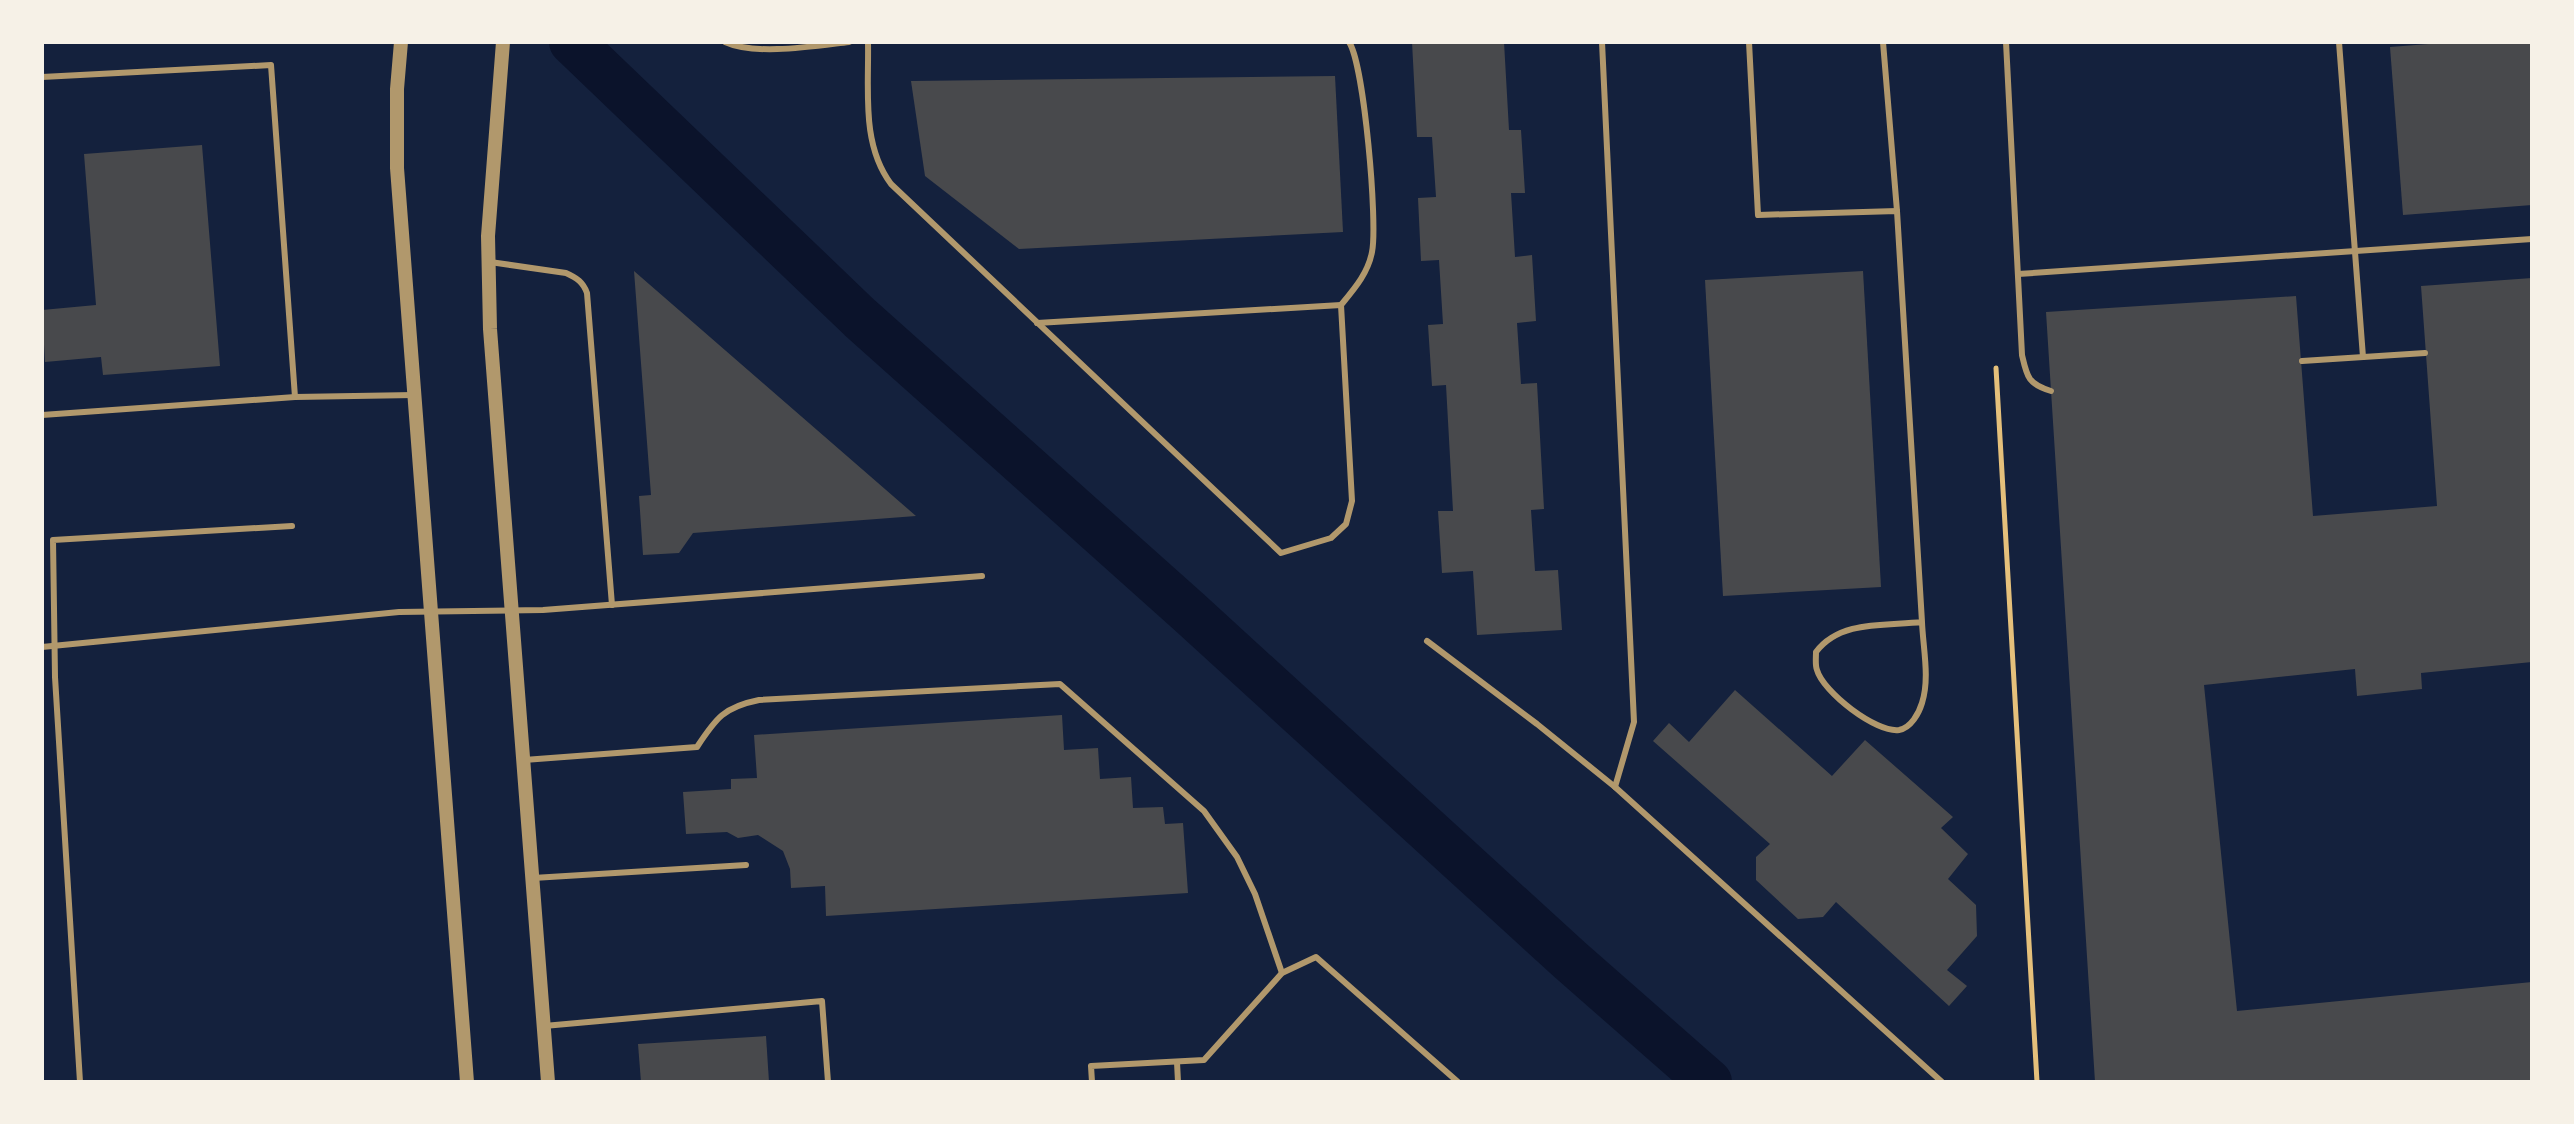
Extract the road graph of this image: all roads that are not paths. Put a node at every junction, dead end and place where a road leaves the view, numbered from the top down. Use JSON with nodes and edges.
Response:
{"nodes":[{"id":1,"x":401,"y":42,"type":"edge"},
{"id":2,"x":503,"y":42,"type":"edge"},
{"id":3,"x":725,"y":42,"type":"edge"},
{"id":4,"x":849,"y":42,"type":"edge"},
{"id":5,"x":868,"y":42,"type":"edge"},
{"id":6,"x":1349,"y":42,"type":"edge"},
{"id":7,"x":1602,"y":42,"type":"edge"},
{"id":8,"x":1749,"y":42,"type":"edge"},
{"id":9,"x":1883,"y":42,"type":"edge"},
{"id":10,"x":2006,"y":42,"type":"edge"},
{"id":11,"x":2339,"y":42,"type":"edge"},
{"id":12,"x":42,"y":77,"type":"edge"},
{"id":13,"x":1897,"y":211,"type":"junction"},
{"id":14,"x":2532,"y":239,"type":"edge"},
{"id":15,"x":2354,"y":252,"type":"junction"},
{"id":16,"x":488,"y":262,"type":"junction"},
{"id":17,"x":2018,"y":274,"type":"junction"},
{"id":18,"x":1341,"y":305,"type":"junction"},
{"id":19,"x":1037,"y":323,"type":"junction"},
{"id":20,"x":2425,"y":353,"type":"dead end"},
{"id":21,"x":2363,"y":357,"type":"junction"},
{"id":22,"x":2302,"y":361,"type":"dead end"},
{"id":23,"x":2051,"y":391,"type":"dead end"},
{"id":24,"x":414,"y":395,"type":"junction"},
{"id":25,"x":295,"y":397,"type":"junction"},
{"id":26,"x":42,"y":415,"type":"edge"},
{"id":27,"x":292,"y":526,"type":"dead end"},
{"id":28,"x":982,"y":576,"type":"dead end"},
{"id":29,"x":612,"y":605,"type":"junction"},
{"id":30,"x":511,"y":611,"type":"junction"},
{"id":31,"x":431,"y":612,"type":"junction"},
{"id":32,"x":1922,"y":622,"type":"junction"},
{"id":33,"x":1427,"y":641,"type":"dead end"},
{"id":34,"x":56,"y":645,"type":"junction"},
{"id":35,"x":42,"y":647,"type":"edge"},
{"id":36,"x":524,"y":760,"type":"junction"},
{"id":37,"x":1615,"y":787,"type":"junction"},
{"id":38,"x":746,"y":865,"type":"dead end"},
{"id":39,"x":533,"y":878,"type":"junction"},
{"id":40,"x":1282,"y":973,"type":"junction"},
{"id":41,"x":544,"y":1026,"type":"junction"},
{"id":42,"x":1177,"y":1062,"type":"junction"},
{"id":43,"x":80,"y":1082,"type":"edge"},
{"id":44,"x":467,"y":1082,"type":"edge"},
{"id":45,"x":548,"y":1082,"type":"edge"},
{"id":46,"x":828,"y":1082,"type":"edge"},
{"id":47,"x":1092,"y":1082,"type":"edge"},
{"id":48,"x":1178,"y":1082,"type":"edge"},
{"id":49,"x":1458,"y":1082,"type":"edge"},
{"id":50,"x":1942,"y":1082,"type":"edge"}],
"edges":[{"from":1,"to":24,"type":"street"},
{"from":2,"to":16,"type":"street"},
{"from":3,"to":4,"type":"lane"},
{"from":5,"to":19,"type":"lane"},
{"from":6,"to":18,"type":"lane"},
{"from":7,"to":37,"type":"lane"},
{"from":8,"to":13,"type":"lane"},
{"from":9,"to":13,"type":"lane"},
{"from":10,"to":17,"type":"lane"},
{"from":11,"to":15,"type":"lane"},
{"from":12,"to":25,"type":"lane"},
{"from":13,"to":32,"type":"lane"},
{"from":14,"to":15,"type":"lane"},
{"from":15,"to":17,"type":"lane"},
{"from":15,"to":21,"type":"lane"},
{"from":16,"to":29,"type":"lane"},
{"from":16,"to":30,"type":"street"},
{"from":17,"to":23,"type":"lane"},
{"from":18,"to":19,"type":"lane"},
{"from":18,"to":19,"type":"lane"},
{"from":20,"to":21,"type":"lane"},
{"from":21,"to":22,"type":"lane"},
{"from":24,"to":25,"type":"lane"},
{"from":24,"to":31,"type":"street"},
{"from":25,"to":26,"type":"lane"},
{"from":27,"to":34,"type":"lane"},
{"from":28,"to":29,"type":"lane"},
{"from":29,"to":30,"type":"lane"},
{"from":30,"to":31,"type":"lane"},
{"from":30,"to":36,"type":"street"},
{"from":31,"to":34,"type":"lane"},
{"from":31,"to":44,"type":"street"},
{"from":32,"to":32,"type":"lane"},
{"from":33,"to":37,"type":"lane"},
{"from":34,"to":35,"type":"lane"},
{"from":34,"to":43,"type":"lane"},
{"from":36,"to":39,"type":"street"},
{"from":36,"to":40,"type":"lane"},
{"from":37,"to":50,"type":"lane"},
{"from":38,"to":39,"type":"lane"},
{"from":39,"to":41,"type":"street"},
{"from":40,"to":42,"type":"lane"},
{"from":40,"to":49,"type":"lane"},
{"from":41,"to":45,"type":"street"},
{"from":41,"to":46,"type":"lane"},
{"from":42,"to":47,"type":"lane"},
{"from":42,"to":48,"type":"lane"}]}
